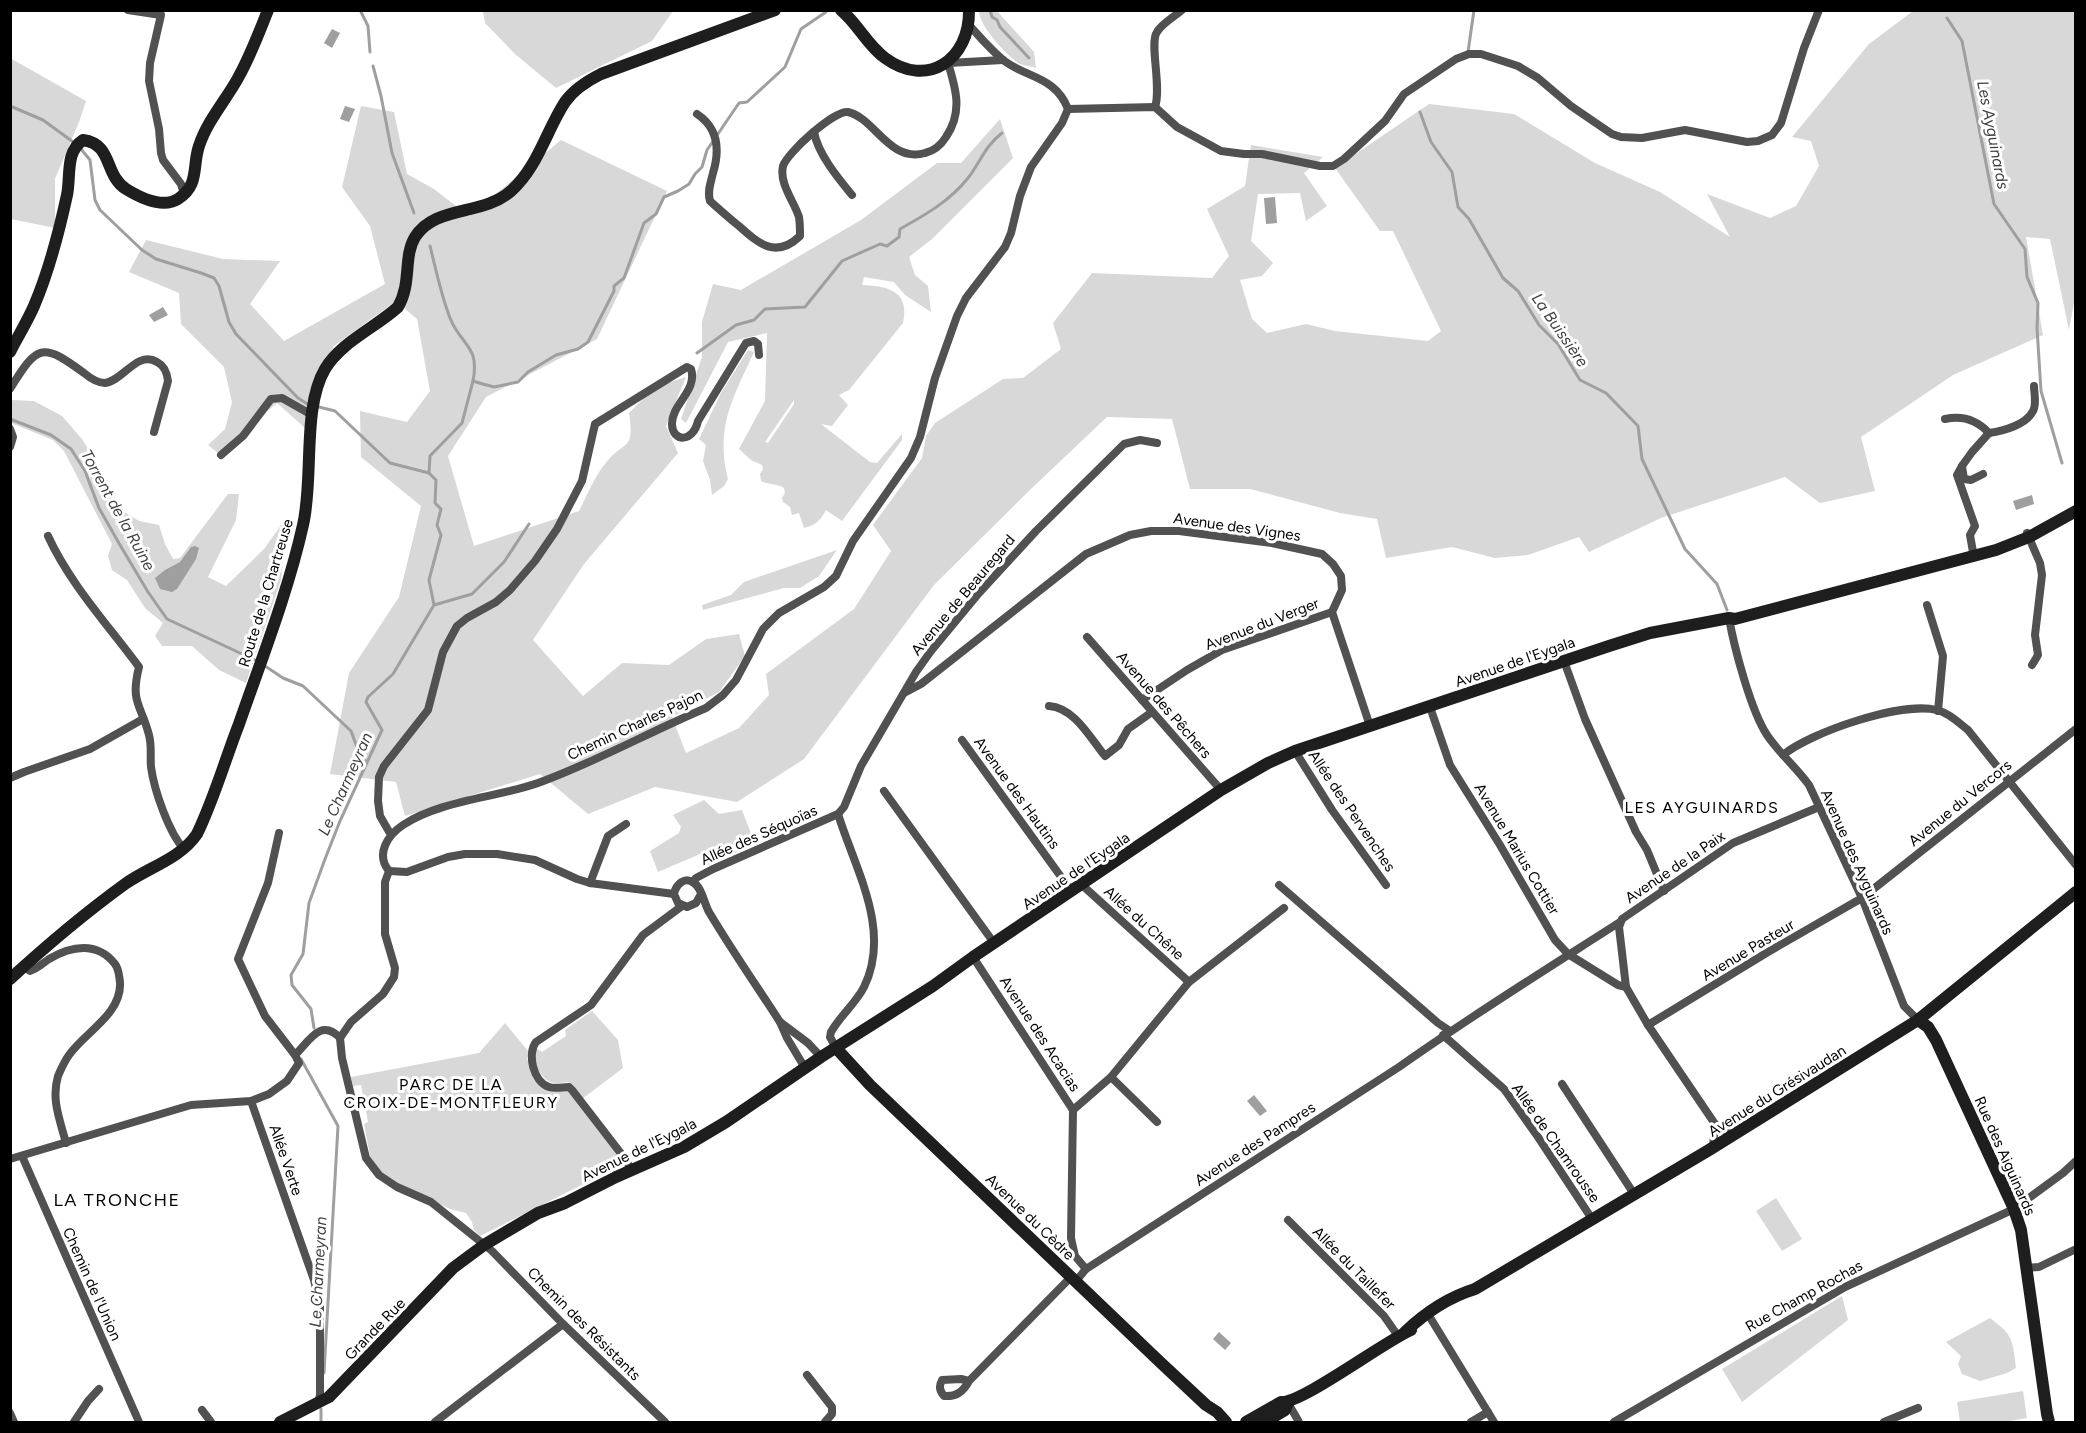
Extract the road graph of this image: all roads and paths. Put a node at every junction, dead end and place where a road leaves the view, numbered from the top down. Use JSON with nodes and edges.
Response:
{"nodes":[{"id":1,"x":128,"y":10,"type":"edge"},
{"id":2,"x":268,"y":10,"type":"edge"},
{"id":3,"x":775,"y":10,"type":"edge"},
{"id":4,"x":841,"y":10,"type":"edge"},
{"id":5,"x":969,"y":10,"type":"edge"},
{"id":6,"x":1182,"y":10,"type":"edge"},
{"id":7,"x":1819,"y":10,"type":"edge"},
{"id":8,"x":969,"y":25,"type":"junction"},
{"id":9,"x":1003,"y":60,"type":"junction"},
{"id":10,"x":948,"y":63,"type":"junction"},
{"id":11,"x":1155,"y":107,"type":"junction"},
{"id":12,"x":1068,"y":109,"type":"junction"},
{"id":13,"x":697,"y":114,"type":"dead end"},
{"id":14,"x":814,"y":132,"type":"junction"},
{"id":15,"x":184,"y":194,"type":"junction"},
{"id":16,"x":852,"y":195,"type":"dead end"},
{"id":17,"x":10,"y":352,"type":"edge"},
{"id":18,"x":759,"y":355,"type":"dead end"},
{"id":19,"x":2034,"y":386,"type":"dead end"},
{"id":20,"x":10,"y":388,"type":"edge"},
{"id":21,"x":312,"y":413,"type":"junction"},
{"id":22,"x":1945,"y":419,"type":"dead end"},
{"id":23,"x":10,"y":429,"type":"edge"},
{"id":24,"x":154,"y":432,"type":"dead end"},
{"id":25,"x":1989,"y":433,"type":"junction"},
{"id":26,"x":1157,"y":443,"type":"dead end"},
{"id":27,"x":10,"y":447,"type":"edge"},
{"id":28,"x":221,"y":455,"type":"dead end"},
{"id":29,"x":1962,"y":466,"type":"junction"},
{"id":30,"x":1983,"y":474,"type":"dead end"},
{"id":31,"x":2076,"y":505,"type":"edge"},
{"id":32,"x":2076,"y":511,"type":"edge"},
{"id":33,"x":2028,"y":535,"type":"junction"},
{"id":34,"x":48,"y":536,"type":"dead end"},
{"id":35,"x":1972,"y":552,"type":"junction"},
{"id":36,"x":1927,"y":605,"type":"dead end"},
{"id":37,"x":1332,"y":612,"type":"junction"},
{"id":38,"x":1729,"y":618,"type":"junction"},
{"id":39,"x":1087,"y":637,"type":"dead end"},
{"id":40,"x":1564,"y":661,"type":"junction"},
{"id":41,"x":2032,"y":665,"type":"dead end"},
{"id":42,"x":903,"y":693,"type":"junction"},
{"id":43,"x":1142,"y":700,"type":"junction"},
{"id":44,"x":1049,"y":706,"type":"dead end"},
{"id":45,"x":1430,"y":707,"type":"junction"},
{"id":46,"x":1938,"y":711,"type":"junction"},
{"id":47,"x":1152,"y":712,"type":"junction"},
{"id":48,"x":143,"y":718,"type":"junction"},
{"id":49,"x":1370,"y":726,"type":"junction"},
{"id":50,"x":2076,"y":729,"type":"edge"},
{"id":51,"x":962,"y":740,"type":"dead end"},
{"id":52,"x":1295,"y":751,"type":"junction"},
{"id":53,"x":1783,"y":755,"type":"junction"},
{"id":54,"x":10,"y":778,"type":"edge"},
{"id":55,"x":2009,"y":782,"type":"junction"},
{"id":56,"x":1221,"y":790,"type":"junction"},
{"id":57,"x":884,"y":791,"type":"dead end"},
{"id":58,"x":1819,"y":807,"type":"junction"},
{"id":59,"x":838,"y":814,"type":"junction"},
{"id":60,"x":626,"y":824,"type":"dead end"},
{"id":61,"x":279,"y":833,"type":"dead end"},
{"id":62,"x":391,"y":835,"type":"junction"},
{"id":63,"x":184,"y":849,"type":"junction"},
{"id":64,"x":2076,"y":865,"type":"edge"},
{"id":65,"x":389,"y":871,"type":"junction"},
{"id":66,"x":590,"y":882,"type":"junction"},
{"id":67,"x":693,"y":882,"type":"junction"},
{"id":68,"x":1279,"y":885,"type":"dead end"},
{"id":69,"x":1386,"y":885,"type":"dead end"},
{"id":70,"x":1077,"y":888,"type":"junction"},
{"id":71,"x":1664,"y":891,"type":"junction"},
{"id":72,"x":2076,"y":892,"type":"edge"},
{"id":73,"x":674,"y":894,"type":"junction"},
{"id":74,"x":700,"y":894,"type":"junction"},
{"id":75,"x":1862,"y":898,"type":"junction"},
{"id":76,"x":687,"y":906,"type":"junction"},
{"id":77,"x":1284,"y":908,"type":"dead end"},
{"id":78,"x":708,"y":910,"type":"junction"},
{"id":79,"x":1619,"y":925,"type":"junction"},
{"id":80,"x":994,"y":943,"type":"junction"},
{"id":81,"x":1568,"y":954,"type":"junction"},
{"id":82,"x":973,"y":957,"type":"junction"},
{"id":83,"x":24,"y":967,"type":"junction"},
{"id":84,"x":1624,"y":972,"type":"junction"},
{"id":85,"x":10,"y":980,"type":"edge"},
{"id":86,"x":1611,"y":981,"type":"junction"},
{"id":87,"x":1189,"y":982,"type":"junction"},
{"id":88,"x":1626,"y":987,"type":"junction"},
{"id":89,"x":1918,"y":1020,"type":"junction"},
{"id":90,"x":780,"y":1022,"type":"junction"},
{"id":91,"x":1648,"y":1025,"type":"junction"},
{"id":92,"x":1446,"y":1033,"type":"junction"},
{"id":93,"x":340,"y":1038,"type":"junction"},
{"id":94,"x":836,"y":1048,"type":"junction"},
{"id":95,"x":295,"y":1055,"type":"junction"},
{"id":96,"x":821,"y":1057,"type":"junction"},
{"id":97,"x":805,"y":1068,"type":"junction"},
{"id":98,"x":1111,"y":1077,"type":"junction"},
{"id":99,"x":1562,"y":1084,"type":"dead end"},
{"id":100,"x":251,"y":1101,"type":"junction"},
{"id":101,"x":1073,"y":1110,"type":"junction"},
{"id":102,"x":1157,"y":1122,"type":"dead end"},
{"id":103,"x":1715,"y":1124,"type":"junction"},
{"id":104,"x":1735,"y":1134,"type":"junction"},
{"id":105,"x":66,"y":1143,"type":"junction"},
{"id":106,"x":1713,"y":1148,"type":"junction"},
{"id":107,"x":22,"y":1156,"type":"junction"},
{"id":108,"x":10,"y":1159,"type":"edge"},
{"id":109,"x":2076,"y":1161,"type":"edge"},
{"id":110,"x":631,"y":1170,"type":"junction"},
{"id":111,"x":1634,"y":1194,"type":"junction"},
{"id":112,"x":2014,"y":1209,"type":"junction"},
{"id":113,"x":1592,"y":1219,"type":"junction"},
{"id":114,"x":1288,"y":1220,"type":"dead end"},
{"id":115,"x":484,"y":1245,"type":"junction"},
{"id":116,"x":2076,"y":1249,"type":"edge"},
{"id":117,"x":2026,"y":1268,"type":"junction"},
{"id":118,"x":1086,"y":1269,"type":"junction"},
{"id":119,"x":1073,"y":1279,"type":"junction"},
{"id":120,"x":1475,"y":1289,"type":"junction"},
{"id":121,"x":1431,"y":1319,"type":"junction"},
{"id":122,"x":563,"y":1324,"type":"junction"},
{"id":123,"x":1401,"y":1334,"type":"junction"},
{"id":124,"x":807,"y":1375,"type":"dead end"},
{"id":125,"x":969,"y":1381,"type":"dead end"},
{"id":126,"x":99,"y":1389,"type":"dead end"},
{"id":127,"x":1288,"y":1402,"type":"junction"},
{"id":128,"x":318,"y":1404,"type":"junction"},
{"id":129,"x":1206,"y":1405,"type":"junction"},
{"id":130,"x":1918,"y":1408,"type":"dead end"},
{"id":131,"x":202,"y":1410,"type":"dead end"},
{"id":132,"x":1488,"y":1412,"type":"junction"},
{"id":133,"x":10,"y":1413,"type":"edge"},
{"id":134,"x":14,"y":1422,"type":"edge"},
{"id":135,"x":74,"y":1422,"type":"edge"},
{"id":136,"x":139,"y":1422,"type":"edge"},
{"id":137,"x":211,"y":1422,"type":"edge"},
{"id":138,"x":280,"y":1422,"type":"edge"},
{"id":139,"x":435,"y":1422,"type":"edge"},
{"id":140,"x":665,"y":1422,"type":"edge"},
{"id":141,"x":825,"y":1422,"type":"edge"},
{"id":142,"x":1215,"y":1422,"type":"edge"},
{"id":143,"x":1226,"y":1422,"type":"edge"},
{"id":144,"x":1246,"y":1422,"type":"edge"},
{"id":145,"x":1265,"y":1422,"type":"edge"},
{"id":146,"x":1299,"y":1422,"type":"edge"},
{"id":147,"x":1471,"y":1422,"type":"edge"},
{"id":148,"x":1494,"y":1422,"type":"edge"},
{"id":149,"x":1614,"y":1422,"type":"edge"},
{"id":150,"x":1884,"y":1422,"type":"edge"},
{"id":151,"x":2049,"y":1422,"type":"edge"}],
"edges":[{"from":1,"to":15,"type":"street"},
{"from":2,"to":15,"type":"street"},
{"from":3,"to":21,"type":"street","name":"Route de la Chartreuse"},
{"from":4,"to":10,"type":"street"},
{"from":5,"to":8,"type":"street"},
{"from":6,"to":11,"type":"street"},
{"from":7,"to":11,"type":"street"},
{"from":8,"to":9,"type":"street"},
{"from":8,"to":10,"type":"street"},
{"from":9,"to":10,"type":"street"},
{"from":9,"to":12,"type":"street"},
{"from":10,"to":14,"type":"street"},
{"from":11,"to":12,"type":"street"},
{"from":12,"to":62,"type":"street","name":"Chemin Charles Pajon"},
{"from":13,"to":14,"type":"street"},
{"from":14,"to":16,"type":"street"},
{"from":15,"to":17,"type":"street"},
{"from":18,"to":62,"type":"street"},
{"from":19,"to":25,"type":"street"},
{"from":20,"to":24,"type":"street"},
{"from":21,"to":28,"type":"street"},
{"from":21,"to":63,"type":"street","name":"Route de la Chartreuse"},
{"from":22,"to":25,"type":"street"},
{"from":23,"to":27,"type":"street"},
{"from":25,"to":29,"type":"street"},
{"from":26,"to":42,"type":"street","name":"Avenue de Beauregard"},
{"from":29,"to":30,"type":"street"},
{"from":29,"to":35,"type":"street"},
{"from":31,"to":33,"type":"street","name":"Avenue de l'Eygala"},
{"from":32,"to":33,"type":"street","name":"Avenue de l'Eygala"},
{"from":33,"to":35,"type":"street","name":"Avenue de l'Eygala"},
{"from":33,"to":38,"type":"street","name":"Avenue de l'Eygala"},
{"from":33,"to":41,"type":"street"},
{"from":34,"to":48,"type":"street"},
{"from":35,"to":38,"type":"street","name":"Avenue de l'Eygala"},
{"from":36,"to":46,"type":"street"},
{"from":37,"to":42,"type":"street","name":"Avenue des Vignes"},
{"from":37,"to":43,"type":"street","name":"Avenue du Verger"},
{"from":37,"to":49,"type":"street"},
{"from":38,"to":40,"type":"street","name":"Avenue de l'Eygala"},
{"from":38,"to":53,"type":"street","name":"Avenue des Ayguinards"},
{"from":39,"to":43,"type":"street","name":"Avenue des Pêchers"},
{"from":40,"to":45,"type":"street","name":"Avenue de l'Eygala"},
{"from":40,"to":71,"type":"street"},
{"from":42,"to":59,"type":"street","name":"Avenue de Beauregard"},
{"from":43,"to":47,"type":"street","name":"Avenue des Pêchers"},
{"from":44,"to":47,"type":"street"},
{"from":45,"to":49,"type":"street","name":"Avenue de l'Eygala"},
{"from":45,"to":81,"type":"street","name":"Avenue Marius Cottier"},
{"from":46,"to":53,"type":"street"},
{"from":46,"to":55,"type":"street"},
{"from":47,"to":56,"type":"street","name":"Avenue des Pêchers"},
{"from":48,"to":54,"type":"street"},
{"from":48,"to":63,"type":"street"},
{"from":49,"to":52,"type":"street","name":"Avenue de l'Eygala"},
{"from":50,"to":55,"type":"street","name":"Avenue du Vercors"},
{"from":51,"to":70,"type":"street","name":"Avenue des Hautins"},
{"from":52,"to":56,"type":"street","name":"Avenue de l'Eygala"},
{"from":52,"to":69,"type":"street","name":"Allée des Pervenches"},
{"from":53,"to":58,"type":"street","name":"Avenue des Ayguinards"},
{"from":55,"to":64,"type":"street"},
{"from":55,"to":75,"type":"street","name":"Avenue du Vercors"},
{"from":56,"to":70,"type":"street","name":"Avenue de l'Eygala"},
{"from":57,"to":80,"type":"street"},
{"from":58,"to":71,"type":"street","name":"Avenue de la Paix"},
{"from":58,"to":75,"type":"street","name":"Avenue des Ayguinards"},
{"from":59,"to":67,"type":"street","name":"Allée des Séquoïas"},
{"from":59,"to":94,"type":"street"},
{"from":60,"to":66,"type":"street"},
{"from":61,"to":95,"type":"street"},
{"from":62,"to":65,"type":"street"},
{"from":63,"to":83,"type":"street","name":"Route de la Chartreuse"},
{"from":65,"to":66,"type":"street"},
{"from":65,"to":93,"type":"street"},
{"from":66,"to":73,"type":"street"},
{"from":67,"to":73,"type":"street"},
{"from":67,"to":74,"type":"street"},
{"from":68,"to":92,"type":"street"},
{"from":70,"to":80,"type":"street","name":"Avenue de l'Eygala"},
{"from":70,"to":87,"type":"street","name":"Allée du Chêne"},
{"from":71,"to":79,"type":"street","name":"Avenue de la Paix"},
{"from":72,"to":89,"type":"street","name":"Avenue du Grésivaudan"},
{"from":73,"to":76,"type":"street"},
{"from":74,"to":76,"type":"street"},
{"from":74,"to":78,"type":"street"},
{"from":75,"to":89,"type":"street","name":"Avenue des Ayguinards"},
{"from":75,"to":91,"type":"street","name":"Avenue Pasteur"},
{"from":76,"to":78,"type":"street"},
{"from":76,"to":110,"type":"street"},
{"from":77,"to":87,"type":"street"},
{"from":78,"to":90,"type":"street"},
{"from":79,"to":81,"type":"street","name":"Avenue de la Paix"},
{"from":79,"to":84,"type":"street"},
{"from":80,"to":82,"type":"street","name":"Avenue de l'Eygala"},
{"from":81,"to":86,"type":"street","name":"Avenue Marius Cottier"},
{"from":81,"to":92,"type":"street","name":"Avenue des Pampres"},
{"from":82,"to":94,"type":"street","name":"Avenue de l'Eygala"},
{"from":82,"to":101,"type":"street","name":"Avenue des Acacias"},
{"from":83,"to":85,"type":"street","name":"Route de la Chartreuse"},
{"from":83,"to":105,"type":"street"},
{"from":84,"to":86,"type":"street"},
{"from":84,"to":88,"type":"street"},
{"from":86,"to":88,"type":"street","name":"Avenue Marius Cottier"},
{"from":87,"to":98,"type":"street"},
{"from":88,"to":91,"type":"street"},
{"from":89,"to":104,"type":"street","name":"Avenue du Grésivaudan"},
{"from":89,"to":112,"type":"street","name":"Rue des Aiguinards"},
{"from":90,"to":96,"type":"street"},
{"from":90,"to":97,"type":"street"},
{"from":91,"to":103,"type":"street"},
{"from":92,"to":113,"type":"street","name":"Allée de Chamrousse"},
{"from":92,"to":118,"type":"street","name":"Avenue des Pampres"},
{"from":93,"to":95,"type":"street"},
{"from":93,"to":115,"type":"street","name":"Chemin des Résistants"},
{"from":94,"to":96,"type":"street","name":"Avenue de l'Eygala"},
{"from":94,"to":119,"type":"street","name":"Avenue du Cèdre"},
{"from":95,"to":100,"type":"street"},
{"from":96,"to":97,"type":"street","name":"Avenue de l'Eygala"},
{"from":97,"to":110,"type":"street","name":"Avenue de l'Eygala"},
{"from":98,"to":101,"type":"street"},
{"from":98,"to":102,"type":"street"},
{"from":99,"to":111,"type":"street"},
{"from":100,"to":105,"type":"street"},
{"from":100,"to":128,"type":"street","name":"Allée Verte"},
{"from":101,"to":118,"type":"street","name":"Avenue des Acacias"},
{"from":103,"to":104,"type":"street"},
{"from":103,"to":106,"type":"street"},
{"from":104,"to":106,"type":"street","name":"Avenue du Grésivaudan"},
{"from":105,"to":107,"type":"street"},
{"from":106,"to":111,"type":"street","name":"Avenue du Grésivaudan"},
{"from":107,"to":108,"type":"street"},
{"from":107,"to":136,"type":"street","name":"Chemin de l'Union"},
{"from":109,"to":112,"type":"street","name":"Rue Champ Rochas"},
{"from":110,"to":115,"type":"street","name":"Avenue de l'Eygala"},
{"from":111,"to":113,"type":"street","name":"Avenue du Grésivaudan"},
{"from":112,"to":117,"type":"street","name":"Rue des Aiguinards"},
{"from":112,"to":149,"type":"street","name":"Rue Champ Rochas"},
{"from":113,"to":120,"type":"street","name":"Avenue du Grésivaudan"},
{"from":114,"to":123,"type":"street","name":"Allée du Taillefer"},
{"from":115,"to":122,"type":"street","name":"Chemin des Résistants"},
{"from":115,"to":128,"type":"street","name":"Grande Rue"},
{"from":116,"to":117,"type":"street"},
{"from":117,"to":151,"type":"street","name":"Rue des Aiguinards"},
{"from":118,"to":119,"type":"street","name":"Avenue des Pampres"},
{"from":119,"to":125,"type":"street","name":"Avenue des Pampres"},
{"from":119,"to":129,"type":"street","name":"Avenue du Cèdre"},
{"from":120,"to":121,"type":"street","name":"Avenue du Grésivaudan"},
{"from":120,"to":123,"type":"street","name":"Avenue du Grésivaudan"},
{"from":121,"to":123,"type":"street","name":"Avenue du Grésivaudan"},
{"from":121,"to":132,"type":"street"},
{"from":122,"to":139,"type":"street"},
{"from":122,"to":140,"type":"street","name":"Chemin des Résistants"},
{"from":123,"to":127,"type":"street","name":"Avenue du Grésivaudan"},
{"from":124,"to":141,"type":"street"},
{"from":126,"to":135,"type":"street"},
{"from":127,"to":144,"type":"street","name":"Avenue du Grésivaudan"},
{"from":127,"to":145,"type":"street","name":"Avenue du Grésivaudan"},
{"from":127,"to":146,"type":"street"},
{"from":128,"to":138,"type":"street","name":"Grande Rue"},
{"from":129,"to":142,"type":"street","name":"Avenue du Cèdre"},
{"from":129,"to":143,"type":"street","name":"Avenue du Cèdre"},
{"from":130,"to":150,"type":"street"},
{"from":131,"to":137,"type":"street"},
{"from":132,"to":147,"type":"street"},
{"from":132,"to":148,"type":"street"},
{"from":133,"to":134,"type":"street"}]}
